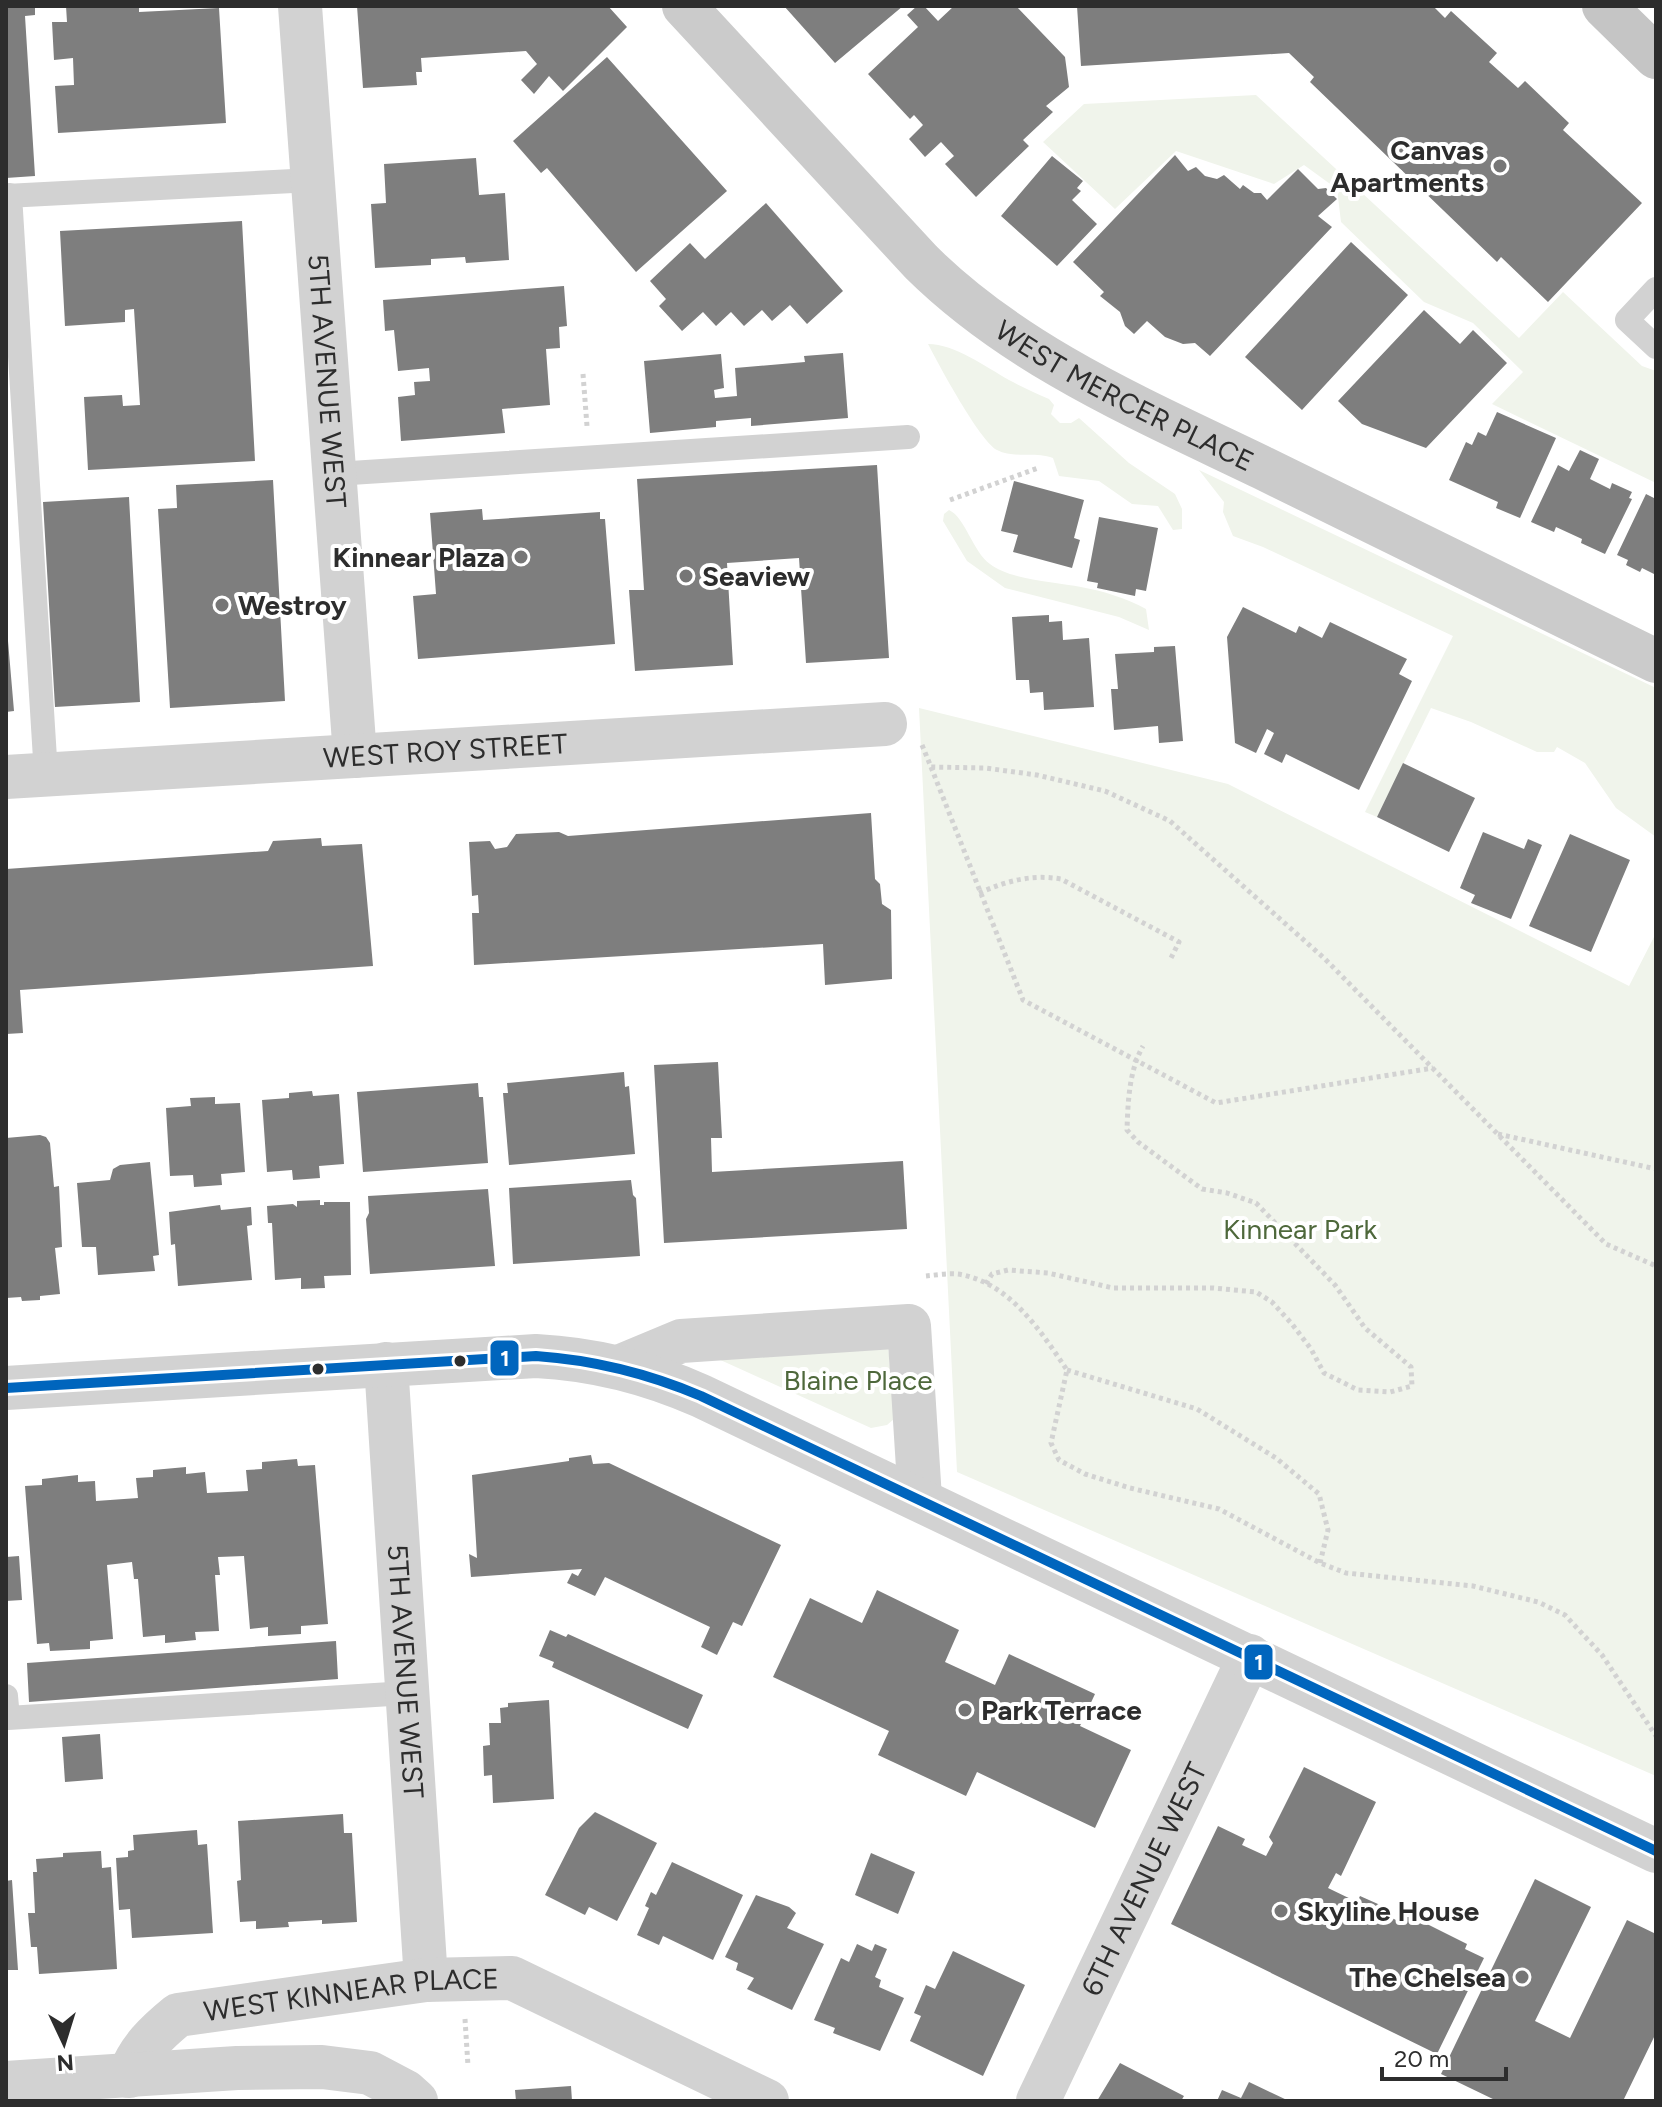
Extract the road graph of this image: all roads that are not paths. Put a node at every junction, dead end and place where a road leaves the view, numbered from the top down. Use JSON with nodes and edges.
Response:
{"nodes":[{"id":1,"x":300,"y":6,"type":"edge"},
{"id":2,"x":684,"y":6,"type":"edge"},
{"id":3,"x":1604,"y":6,"type":"edge"},
{"id":4,"x":1656,"y":57,"type":"edge"},
{"id":5,"x":313,"y":180,"type":"junction"},
{"id":6,"x":8,"y":196,"type":"edge"},
{"id":7,"x":1652,"y":301,"type":"edge"},
{"id":8,"x":1656,"y":347,"type":"edge"},
{"id":9,"x":908,"y":437,"type":"dead end"},
{"id":10,"x":335,"y":474,"type":"junction"},
{"id":11,"x":1656,"y":661,"type":"edge"},
{"id":12,"x":885,"y":724,"type":"road end"},
{"id":13,"x":355,"y":756,"type":"junction"},
{"id":14,"x":26,"y":776,"type":"edge"},
{"id":15,"x":386,"y":1364,"type":"junction"},
{"id":16,"x":621,"y":1366,"type":"junction"},
{"id":17,"x":6,"y":1388,"type":"edge"},
{"id":18,"x":920,"y":1499,"type":"junction"},
{"id":19,"x":1250,"y":1656,"type":"junction"},
{"id":20,"x":407,"y":1693,"type":"junction"},
{"id":21,"x":6,"y":1696,"type":"edge"},
{"id":22,"x":1656,"y":1851,"type":"edge"},
{"id":23,"x":426,"y":1980,"type":"junction"},
{"id":24,"x":129,"y":2076,"type":"junction"},
{"id":25,"x":6,"y":2083,"type":"edge"},
{"id":26,"x":416,"y":2101,"type":"edge"},
{"id":27,"x":767,"y":2101,"type":"edge"},
{"id":28,"x":1038,"y":2101,"type":"edge"}],
"edges":[{"from":1,"to":5,"type":"street","name":"5TH AVENUE WEST"},
{"from":2,"to":11,"type":"main road","name":"WEST MERCER PLACE"},
{"from":3,"to":4,"type":"main road"},
{"from":5,"to":6,"type":"lane"},
{"from":5,"to":10,"type":"street","name":"5TH AVENUE WEST"},
{"from":6,"to":14,"type":"lane"},
{"from":7,"to":8,"type":"lane"},
{"from":9,"to":10,"type":"lane"},
{"from":10,"to":13,"type":"street","name":"5TH AVENUE WEST"},
{"from":12,"to":13,"type":"street","name":"WEST ROY STREET"},
{"from":13,"to":14,"type":"street","name":"WEST ROY STREET"},
{"from":15,"to":16,"type":"street"},
{"from":15,"to":17,"type":"street"},
{"from":15,"to":20,"type":"street","name":"5TH AVENUE WEST"},
{"from":16,"to":18,"type":"street"},
{"from":16,"to":18,"type":"street"},
{"from":18,"to":19,"type":"street"},
{"from":19,"to":22,"type":"street"},
{"from":19,"to":28,"type":"street","name":"6TH AVENUE WEST"},
{"from":20,"to":21,"type":"lane"},
{"from":20,"to":23,"type":"street","name":"5TH AVENUE WEST"},
{"from":23,"to":24,"type":"street","name":"WEST KINNEAR PLACE"},
{"from":23,"to":27,"type":"street","name":"WEST KINNEAR PLACE"},
{"from":24,"to":25,"type":"street","name":"WEST KINNEAR PLACE"},
{"from":24,"to":26,"type":"street","name":"WEST KINNEAR PLACE"}]}
